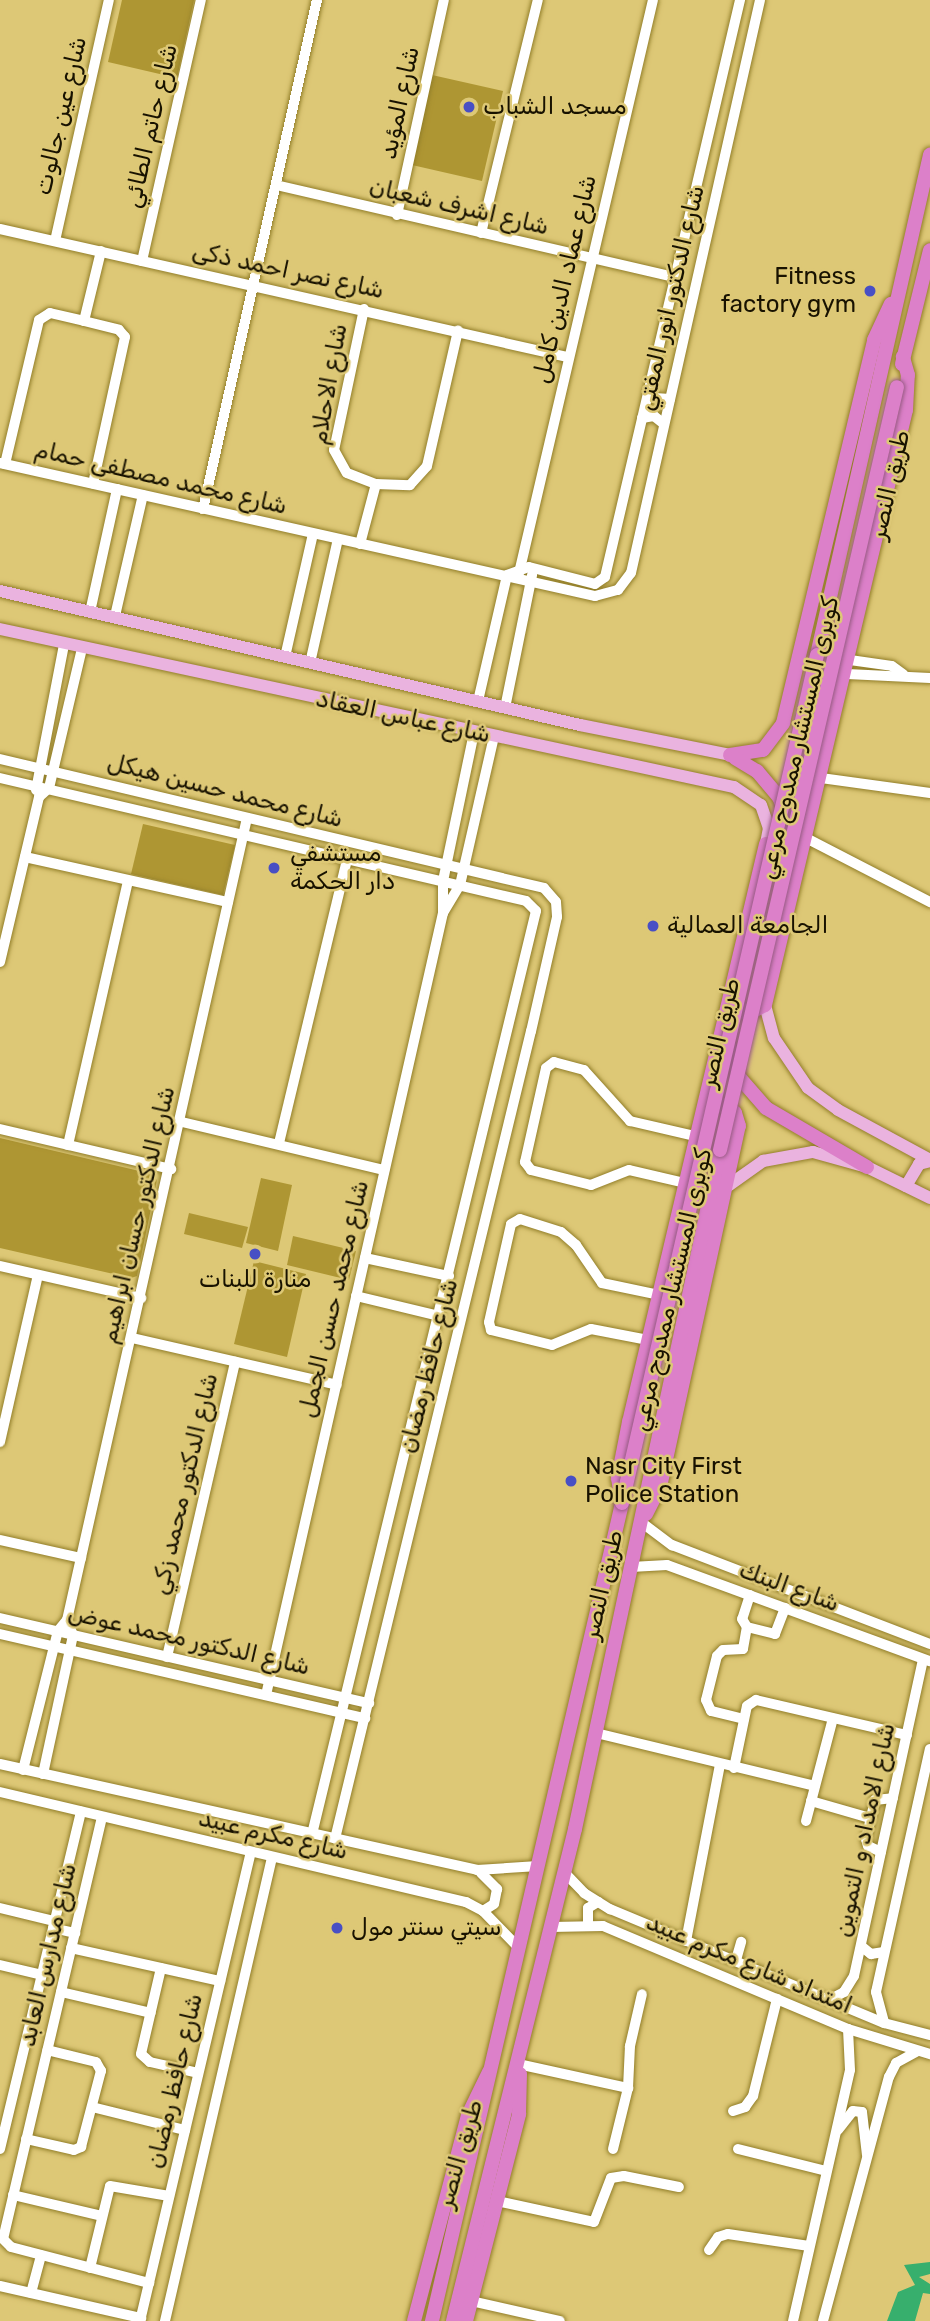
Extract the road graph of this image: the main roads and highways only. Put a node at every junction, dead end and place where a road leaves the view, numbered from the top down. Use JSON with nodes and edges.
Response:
{"nodes":[{"id":1,"x":930,"y":155,"type":"edge"},
{"id":2,"x":930,"y":250,"type":"edge"},
{"id":3,"x":896,"y":298,"type":"junction"},
{"id":4,"x":903,"y":357,"type":"junction"},
{"id":5,"x":0,"y":591,"type":"edge"},
{"id":6,"x":0,"y":629,"type":"edge"},
{"id":7,"x":783,"y":723,"type":"junction"},
{"id":8,"x":835,"y":723,"type":"junction"},
{"id":9,"x":730,"y":755,"type":"junction"},
{"id":10,"x":766,"y":844,"type":"joint"},
{"id":11,"x":793,"y":887,"type":"junction"},
{"id":12,"x":728,"y":996,"type":"junction"},
{"id":13,"x":765,"y":1005,"type":"junction"},
{"id":14,"x":701,"y":1112,"type":"junction"},
{"id":15,"x":930,"y":1160,"type":"edge"},
{"id":16,"x":867,"y":1167,"type":"junction"},
{"id":17,"x":906,"y":1186,"type":"junction"},
{"id":18,"x":725,"y":1188,"type":"junction"},
{"id":19,"x":930,"y":1198,"type":"edge"},
{"id":20,"x":622,"y":1503,"type":"junction"},
{"id":21,"x":642,"y":1520,"type":"junction"},
{"id":22,"x":496,"y":2062,"type":"junction"},
{"id":23,"x":518,"y":2064,"type":"junction"},
{"id":24,"x":414,"y":2321,"type":"edge"},
{"id":25,"x":432,"y":2321,"type":"edge"},
{"id":26,"x":453,"y":2321,"type":"edge"},
{"id":27,"x":466,"y":2321,"type":"edge"}],
"edges":[{"from":1,"to":3,"type":"highway","name":"طريق النصر"},
{"from":2,"to":4,"type":"highway","name":"طريق النصر"},
{"from":3,"to":7,"type":"highway","name":"طريق النصر"},
{"from":3,"to":20,"type":"highway","name":"كوبرى المستشار ممدوح مرعي","bridge":true},
{"from":4,"to":8,"type":"highway","name":"طريق النصر"},
{"from":4,"to":21,"type":"highway","name":"كوبرى المستشار ممدوح مرعي","bridge":true},
{"from":5,"to":9,"type":"main road","name":"شارع عباس العقاد"},
{"from":6,"to":10,"type":"main road","name":"شارع عباس العقاد"},
{"from":7,"to":8,"type":"highway"},
{"from":7,"to":9,"type":"highway","name":"طريق النصر"},
{"from":8,"to":11,"type":"highway","name":"طريق النصر"},
{"from":9,"to":11,"type":"highway"},
{"from":10,"to":12,"type":"highway","name":"طريق النصر"},
{"from":11,"to":13,"type":"highway","name":"طريق النصر"},
{"from":12,"to":13,"type":"highway"},
{"from":12,"to":14,"type":"highway","name":"طريق النصر"},
{"from":12,"to":16,"type":"highway"},
{"from":13,"to":15,"type":"main road"},
{"from":14,"to":18,"type":"highway","name":"طريق النصر"},
{"from":14,"to":20,"type":"highway","name":"طريق النصر"},
{"from":15,"to":17,"type":"main road"},
{"from":16,"to":17,"type":"main road"},
{"from":16,"to":18,"type":"main road"},
{"from":17,"to":19,"type":"main road"},
{"from":18,"to":21,"type":"highway","name":"طريق النصر"},
{"from":20,"to":22,"type":"highway","name":"طريق النصر"},
{"from":21,"to":23,"type":"highway","name":"طريق النصر"},
{"from":22,"to":24,"type":"highway","name":"طريق النصر"},
{"from":22,"to":25,"type":"highway"},
{"from":23,"to":26,"type":"highway"},
{"from":23,"to":27,"type":"highway","name":"طريق النصر"}]}
